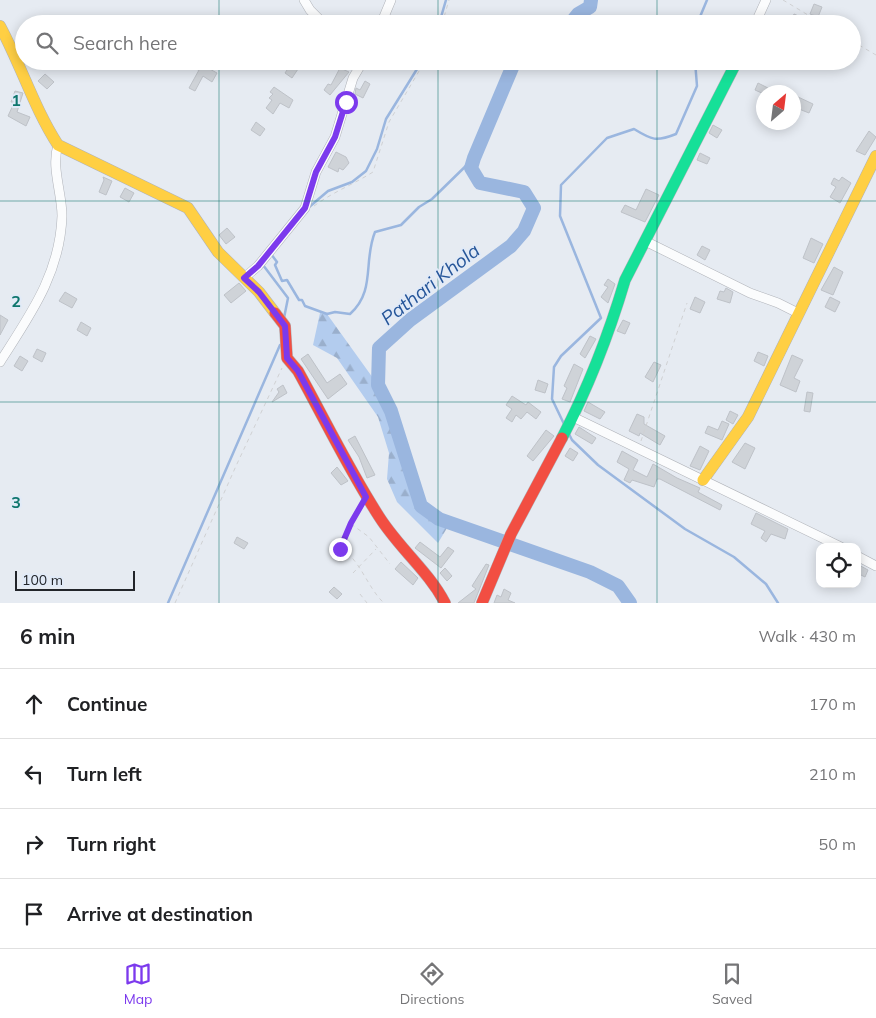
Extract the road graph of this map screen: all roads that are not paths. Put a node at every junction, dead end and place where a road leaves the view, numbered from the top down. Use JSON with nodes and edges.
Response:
{"nodes":[{"id":1,"x":304,"y":0,"type":"edge"},
{"id":2,"x":391,"y":0,"type":"edge"},
{"id":3,"x":766,"y":0,"type":"edge"},
{"id":4,"x":315,"y":15,"type":"edge"},
{"id":5,"x":385,"y":15,"type":"edge"},
{"id":6,"x":758,"y":15,"type":"edge"},
{"id":7,"x":0,"y":26,"type":"edge"},
{"id":8,"x":15,"y":55,"type":"edge"},
{"id":9,"x":22,"y":70,"type":"edge"},
{"id":10,"x":358,"y":70,"type":"edge"},
{"id":11,"x":732,"y":70,"type":"edge"},
{"id":12,"x":58,"y":145,"type":"junction"},
{"id":13,"x":876,"y":156,"type":"edge"},
{"id":14,"x":645,"y":241,"type":"junction"},
{"id":15,"x":244,"y":278,"type":"junction"},
{"id":16,"x":798,"y":313,"type":"junction"},
{"id":17,"x":0,"y":362,"type":"edge"},
{"id":18,"x":573,"y":417,"type":"junction"},
{"id":19,"x":702,"y":480,"type":"junction"},
{"id":20,"x":833,"y":543,"type":"edge"},
{"id":21,"x":861,"y":558,"type":"edge"},
{"id":22,"x":876,"y":566,"type":"edge"},
{"id":23,"x":445,"y":603,"type":"edge"},
{"id":24,"x":482,"y":603,"type":"edge"}],
"edges":[{"from":1,"to":4,"type":"street"},
{"from":2,"to":5,"type":"street"},
{"from":3,"to":6,"type":"street"},
{"from":7,"to":8,"type":"street"},
{"from":9,"to":12,"type":"street"},
{"from":10,"to":15,"type":"street"},
{"from":11,"to":14,"type":"street"},
{"from":12,"to":15,"type":"street"},
{"from":12,"to":17,"type":"street"},
{"from":13,"to":16,"type":"street"},
{"from":14,"to":16,"type":"street"},
{"from":14,"to":18,"type":"street"},
{"from":15,"to":23,"type":"street"},
{"from":16,"to":19,"type":"street"},
{"from":18,"to":19,"type":"street"},
{"from":18,"to":24,"type":"street"},
{"from":19,"to":20,"type":"street"},
{"from":21,"to":22,"type":"street"}]}
